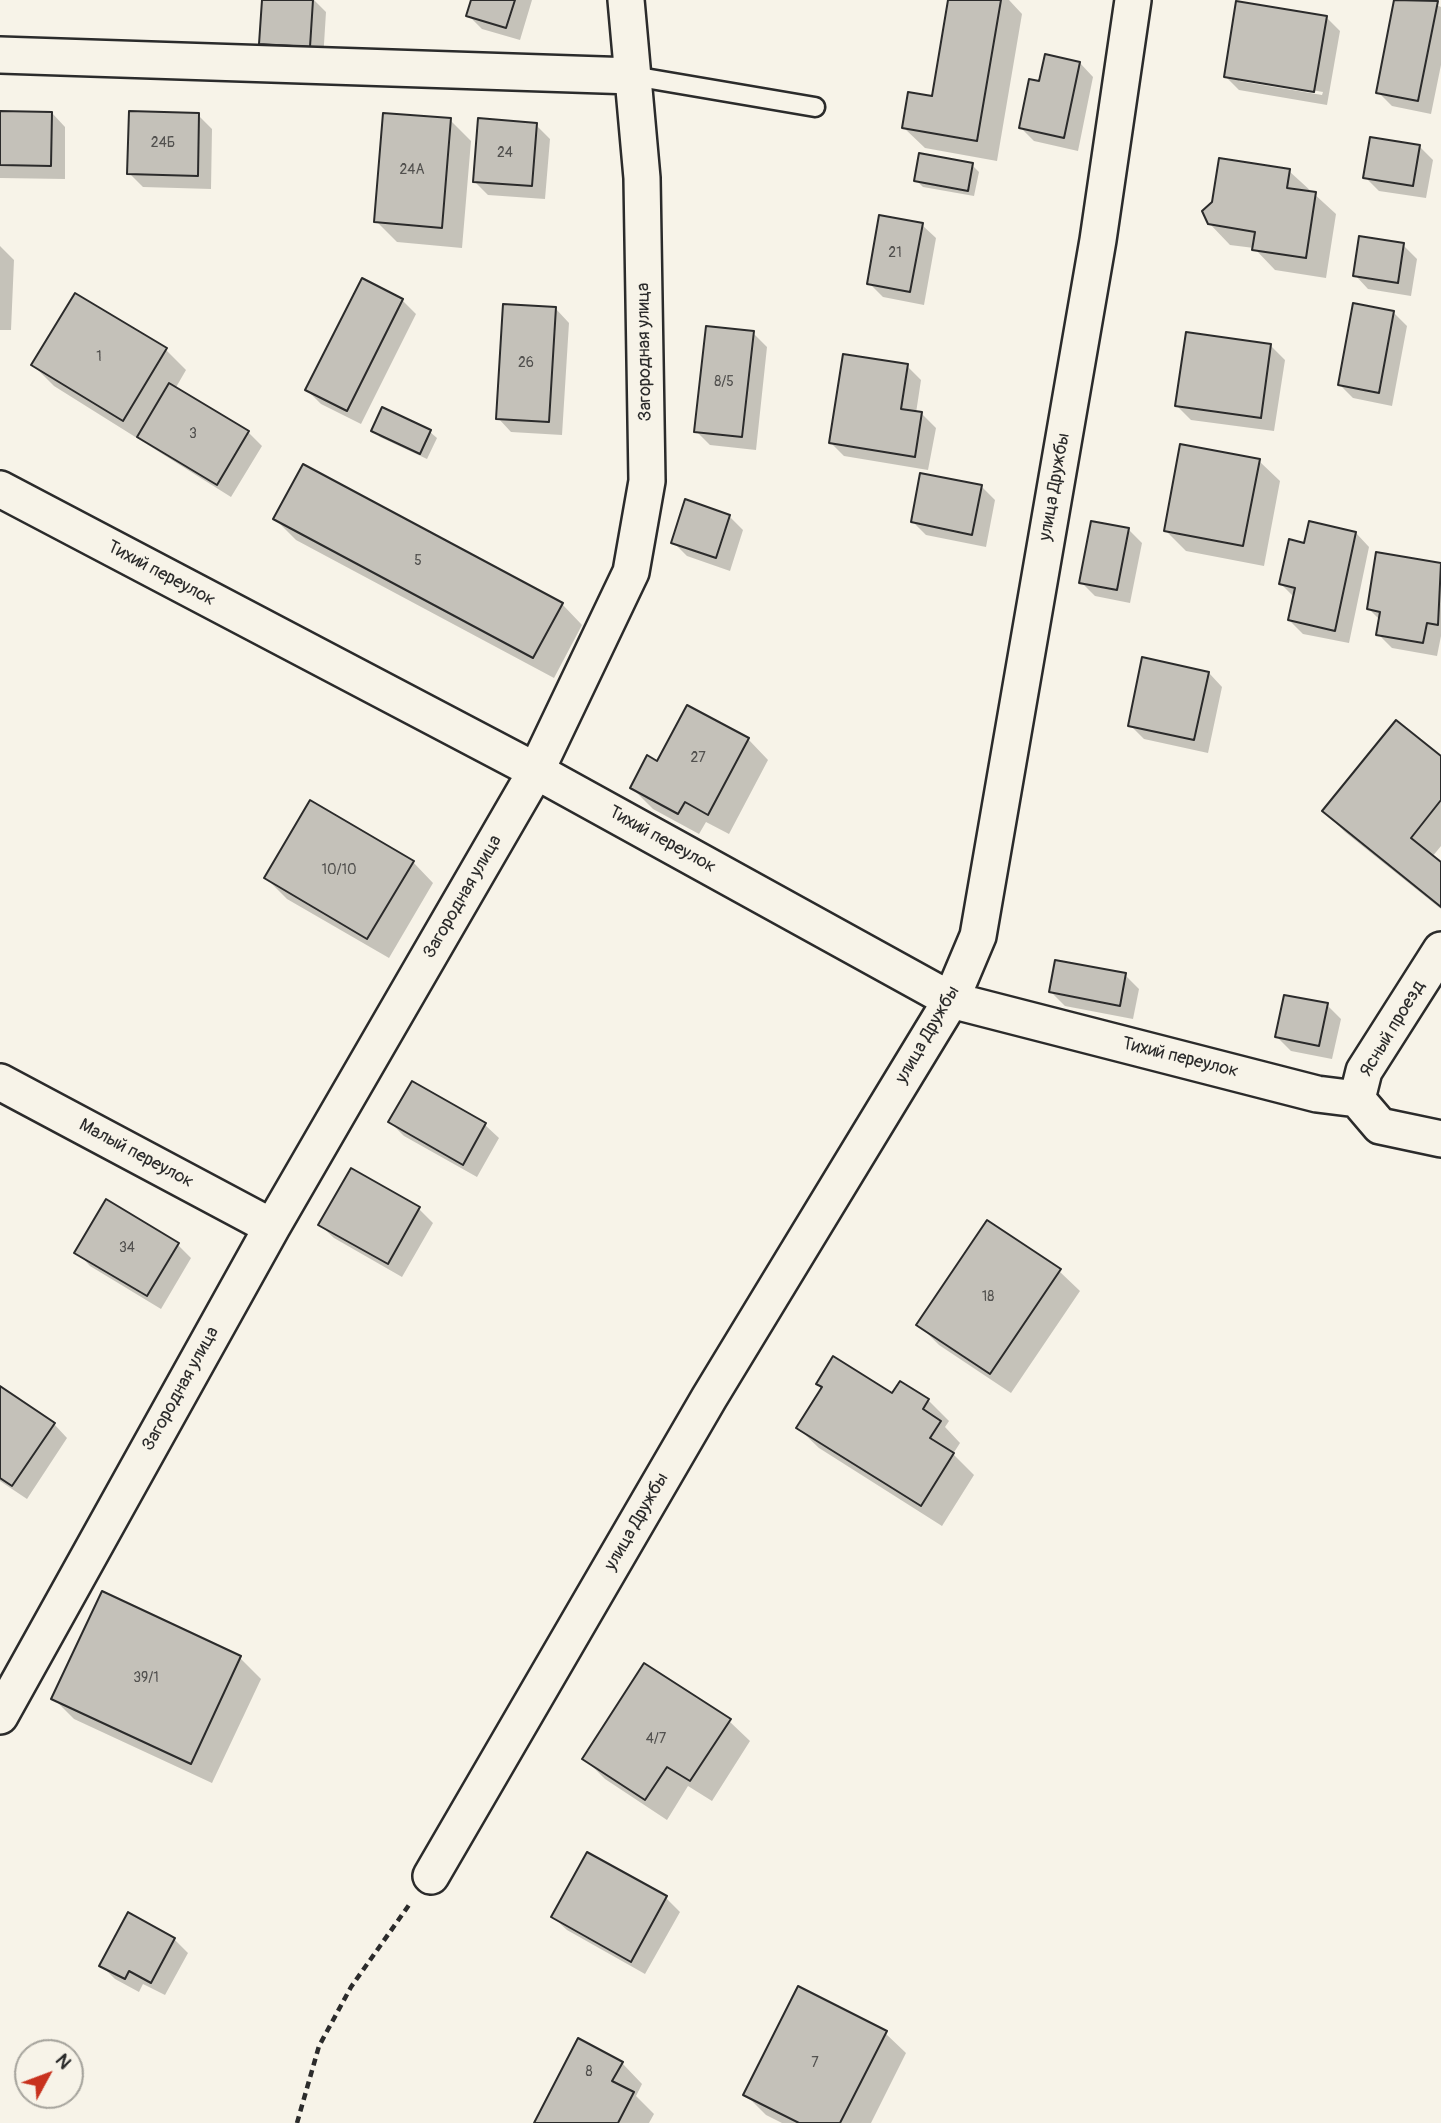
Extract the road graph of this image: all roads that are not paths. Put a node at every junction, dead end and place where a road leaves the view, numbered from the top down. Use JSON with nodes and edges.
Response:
{"nodes":[{"id":1,"x":626,"y":0,"type":"edge"},
{"id":2,"x":1133,"y":0,"type":"edge"},
{"id":3,"x":0,"y":55,"type":"edge"},
{"id":4,"x":634,"y":76,"type":"junction"},
{"id":5,"x":815,"y":107,"type":"dead end"},
{"id":6,"x":0,"y":489,"type":"edge"},
{"id":7,"x":537,"y":771,"type":"junction"},
{"id":8,"x":1441,"y":950,"type":"edge"},
{"id":9,"x":951,"y":1000,"type":"junction"},
{"id":10,"x":0,"y":1082,"type":"edge"},
{"id":11,"x":1357,"y":1099,"type":"junction"},
{"id":12,"x":1441,"y":1139,"type":"edge"},
{"id":13,"x":272,"y":1227,"type":"junction"},
{"id":14,"x":0,"y":1716,"type":"edge"},
{"id":15,"x":431,"y":1875,"type":"road end"}],
"edges":[{"from":1,"to":4,"type":"street","name":"Загородная улица"},
{"from":2,"to":9,"type":"street","name":"улица Дружбы"},
{"from":3,"to":4,"type":"street"},
{"from":4,"to":5,"type":"lane"},
{"from":4,"to":7,"type":"street","name":"Загородная улица"},
{"from":6,"to":7,"type":"street","name":"Тихий переулок"},
{"from":7,"to":9,"type":"street","name":"Тихий переулок"},
{"from":7,"to":13,"type":"street","name":"Загородная улица"},
{"from":8,"to":11,"type":"street","name":"Ясный проезд"},
{"from":9,"to":11,"type":"street","name":"Тихий переулок"},
{"from":9,"to":15,"type":"street","name":"улица Дружбы"},
{"from":10,"to":13,"type":"street","name":"Малый переулок"},
{"from":11,"to":12,"type":"street","name":"Ясный проезд"},
{"from":13,"to":14,"type":"street","name":"Загородная улица"}]}
